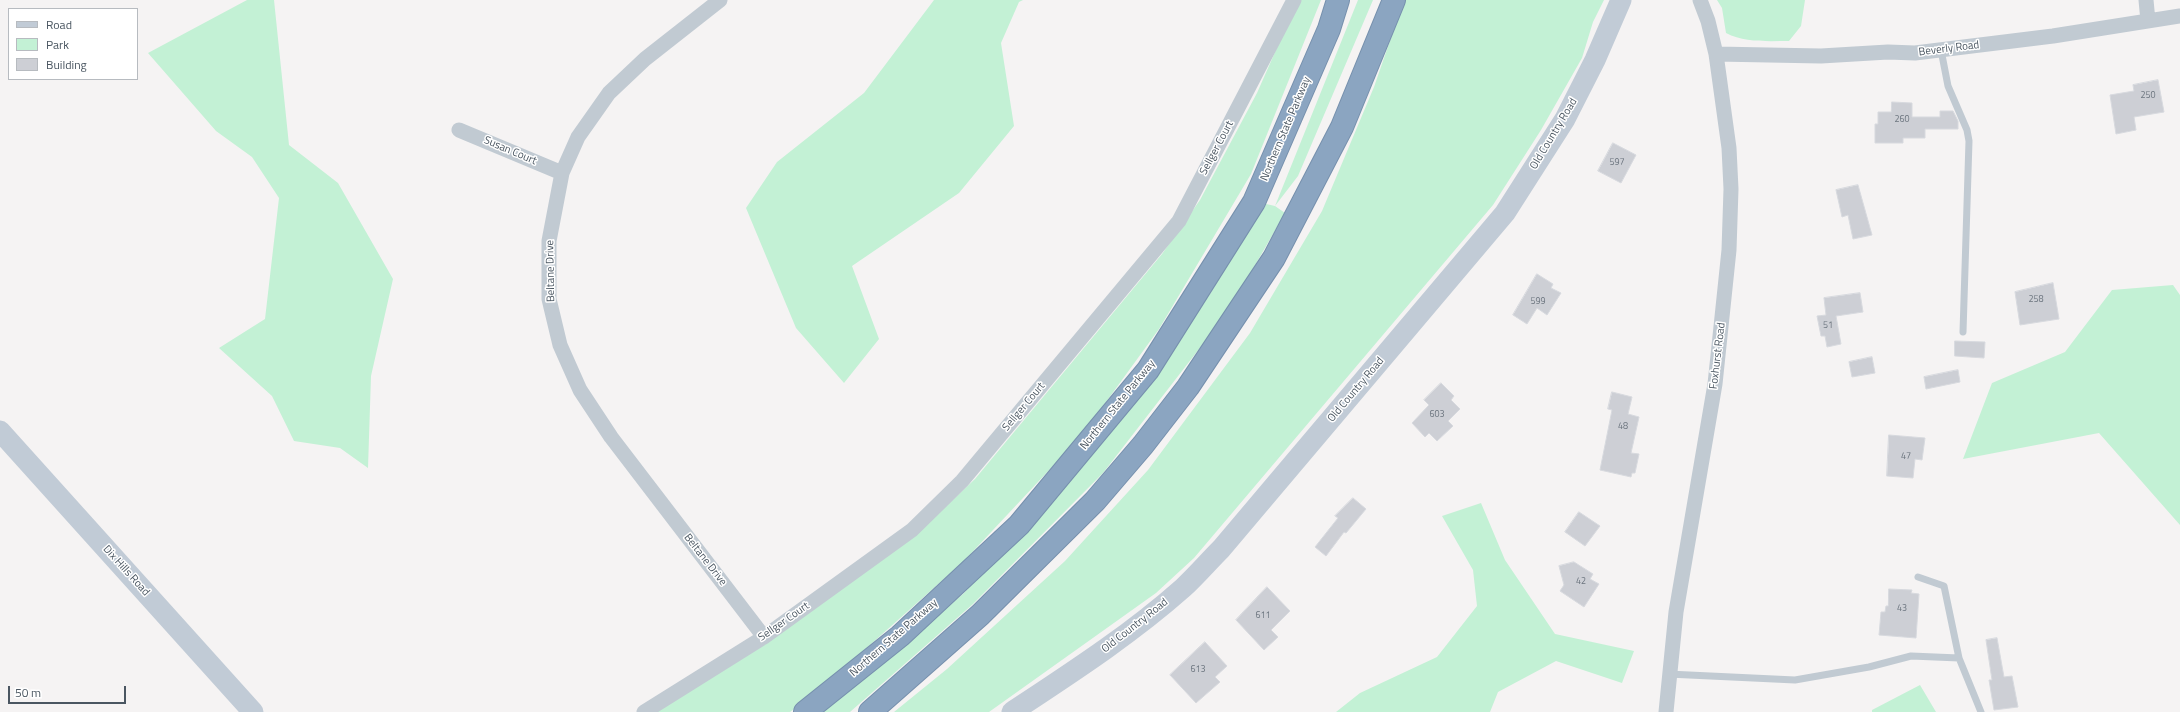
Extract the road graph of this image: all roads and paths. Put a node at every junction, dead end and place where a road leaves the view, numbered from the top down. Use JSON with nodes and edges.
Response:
{"nodes":[{"id":1,"x":720,"y":0,"type":"edge"},
{"id":2,"x":1294,"y":0,"type":"edge"},
{"id":3,"x":1338,"y":0,"type":"edge"},
{"id":4,"x":1394,"y":0,"type":"edge"},
{"id":5,"x":1621,"y":0,"type":"edge"},
{"id":6,"x":1700,"y":0,"type":"edge"},
{"id":7,"x":2146,"y":0,"type":"edge"},
{"id":8,"x":2180,"y":16,"type":"edge"},
{"id":9,"x":2148,"y":21,"type":"junction"},
{"id":10,"x":1941,"y":50,"type":"junction"},
{"id":11,"x":1716,"y":54,"type":"junction"},
{"id":12,"x":459,"y":130,"type":"dead end"},
{"id":13,"x":562,"y":173,"type":"junction"},
{"id":14,"x":1963,"y":332,"type":"dead end"},
{"id":15,"x":0,"y":431,"type":"edge"},
{"id":16,"x":1918,"y":577,"type":"dead end"},
{"id":17,"x":764,"y":637,"type":"junction"},
{"id":18,"x":1959,"y":658,"type":"junction"},
{"id":19,"x":1668,"y":674,"type":"junction"},
{"id":20,"x":244,"y":709,"type":"edge"},
{"id":21,"x":644,"y":712,"type":"edge"},
{"id":22,"x":805,"y":712,"type":"edge"},
{"id":23,"x":870,"y":712,"type":"edge"},
{"id":24,"x":1012,"y":712,"type":"edge"},
{"id":25,"x":1666,"y":712,"type":"edge"},
{"id":26,"x":1981,"y":712,"type":"edge"}],
"edges":[{"from":1,"to":13,"type":"street","name":"Beltane Drive"},
{"from":2,"to":17,"type":"street","name":"Sellger Court"},
{"from":3,"to":22,"type":"highway","name":"Northern State Parkway"},
{"from":4,"to":23,"type":"highway"},
{"from":5,"to":24,"type":"main road","name":"Old Country Road"},
{"from":6,"to":11,"type":"street","name":"Foxhurst Road"},
{"from":7,"to":9,"type":"street"},
{"from":8,"to":9,"type":"street","name":"Beverly Road"},
{"from":9,"to":10,"type":"street","name":"Beverly Road"},
{"from":10,"to":11,"type":"street","name":"Beverly Road"},
{"from":10,"to":14,"type":"lane"},
{"from":11,"to":19,"type":"street","name":"Foxhurst Road"},
{"from":12,"to":13,"type":"street","name":"Susan Court"},
{"from":13,"to":17,"type":"street","name":"Beltane Drive"},
{"from":15,"to":20,"type":"main road","name":"Dix Hills Road"},
{"from":16,"to":18,"type":"lane"},
{"from":17,"to":21,"type":"street","name":"Sellger Court"},
{"from":18,"to":19,"type":"lane"},
{"from":18,"to":26,"type":"lane"},
{"from":19,"to":25,"type":"street","name":"Foxhurst Road"}]}
